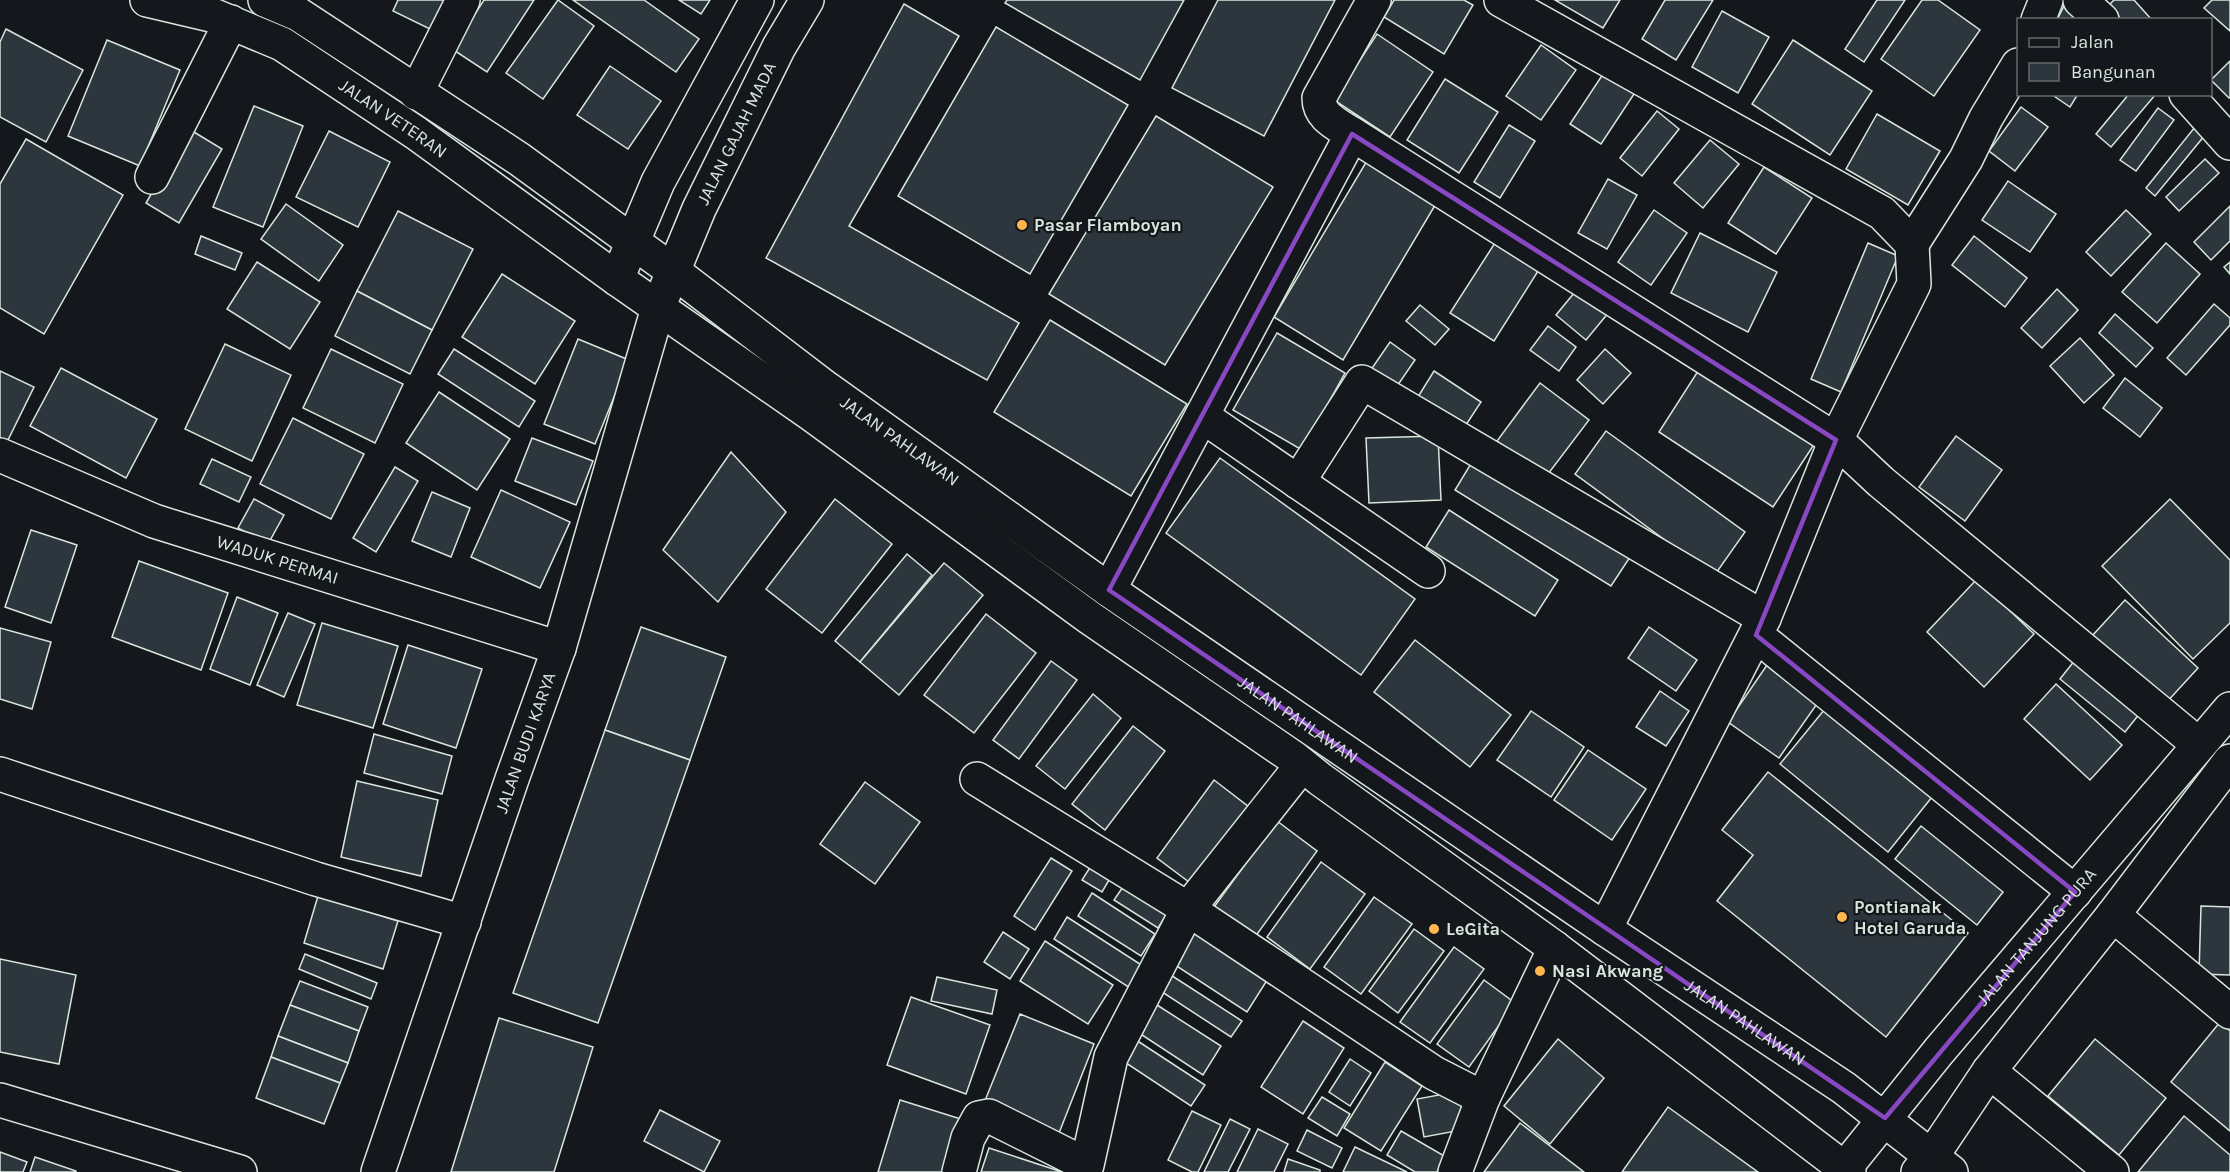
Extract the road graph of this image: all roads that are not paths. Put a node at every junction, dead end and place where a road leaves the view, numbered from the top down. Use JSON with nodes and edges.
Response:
{"nodes":[{"id":1,"x":147,"y":0,"type":"edge"},
{"id":2,"x":265,"y":0,"type":"edge"},
{"id":3,"x":463,"y":0,"type":"edge"},
{"id":4,"x":757,"y":0,"type":"edge"},
{"id":5,"x":807,"y":0,"type":"edge"},
{"id":6,"x":1374,"y":0,"type":"edge"},
{"id":7,"x":1501,"y":0,"type":"edge"},
{"id":8,"x":2046,"y":0,"type":"edge"},
{"id":9,"x":2080,"y":0,"type":"edge"},
{"id":10,"x":300,"y":7,"type":"edge"},
{"id":11,"x":2039,"y":18,"type":"edge"},
{"id":12,"x":2100,"y":18,"type":"edge"},
{"id":13,"x":231,"y":22,"type":"junction"},
{"id":14,"x":2017,"y":68,"type":"edge"},
{"id":15,"x":416,"y":93,"type":"junction"},
{"id":16,"x":2188,"y":96,"type":"edge"},
{"id":17,"x":1352,"y":134,"type":"junction"},
{"id":18,"x":2230,"y":143,"type":"edge"},
{"id":19,"x":152,"y":177,"type":"dead end"},
{"id":20,"x":633,"y":242,"type":"junction"},
{"id":21,"x":1912,"y":244,"type":"junction"},
{"id":22,"x":674,"y":271,"type":"junction"},
{"id":23,"x":617,"y":279,"type":"junction"},
{"id":24,"x":658,"y":308,"type":"junction"},
{"id":25,"x":1202,"y":416,"type":"junction"},
{"id":26,"x":1836,"y":440,"type":"junction"},
{"id":27,"x":0,"y":455,"type":"edge"},
{"id":28,"x":1298,"y":482,"type":"junction"},
{"id":29,"x":1428,"y":571,"type":"dead end"},
{"id":30,"x":1109,"y":590,"type":"junction"},
{"id":31,"x":1760,"y":626,"type":"junction"},
{"id":32,"x":559,"y":648,"type":"junction"},
{"id":33,"x":2230,"y":709,"type":"edge"},
{"id":34,"x":2198,"y":744,"type":"junction"},
{"id":35,"x":2230,"y":761,"type":"edge"},
{"id":36,"x":1302,"y":765,"type":"junction"},
{"id":37,"x":0,"y":774,"type":"edge"},
{"id":38,"x":977,"y":780,"type":"dead end"},
{"id":39,"x":2075,"y":892,"type":"junction"},
{"id":40,"x":1188,"y":909,"type":"junction"},
{"id":41,"x":2113,"y":915,"type":"junction"},
{"id":42,"x":464,"y":922,"type":"junction"},
{"id":43,"x":1605,"y":929,"type":"junction"},
{"id":44,"x":1555,"y":948,"type":"junction"},
{"id":45,"x":2230,"y":1012,"type":"edge"},
{"id":46,"x":1989,"y":1071,"type":"junction"},
{"id":47,"x":1483,"y":1098,"type":"junction"},
{"id":48,"x":0,"y":1100,"type":"edge"},
{"id":49,"x":1885,"y":1118,"type":"junction"},
{"id":50,"x":1934,"y":1167,"type":"edge"},
{"id":51,"x":1091,"y":1170,"type":"edge"},
{"id":52,"x":1847,"y":1170,"type":"edge"},
{"id":53,"x":240,"y":1172,"type":"edge"},
{"id":54,"x":378,"y":1172,"type":"edge"},
{"id":55,"x":959,"y":1172,"type":"edge"},
{"id":56,"x":1455,"y":1172,"type":"edge"},
{"id":57,"x":2112,"y":1172,"type":"edge"}],
"edges":[{"from":1,"to":13,"type":"main road","name":"JALAN VETERAN"},
{"from":2,"to":10,"type":"main road","name":"JALAN VETERAN"},
{"from":3,"to":15,"type":"main road"},
{"from":4,"to":20,"type":"main road"},
{"from":5,"to":22,"type":"main road","name":"JALAN GAJAH MADA"},
{"from":6,"to":17,"type":"main road"},
{"from":7,"to":21,"type":"main road"},
{"from":8,"to":11,"type":"main road"},
{"from":9,"to":12,"type":"main road"},
{"from":10,"to":15,"type":"main road","name":"JALAN VETERAN"},
{"from":13,"to":19,"type":"main road"},
{"from":13,"to":23,"type":"main road","name":"JALAN VETERAN"},
{"from":14,"to":21,"type":"main road"},
{"from":15,"to":20,"type":"main road","name":"JALAN VETERAN"},
{"from":16,"to":18,"type":"main road"},
{"from":17,"to":25,"type":"main road"},
{"from":17,"to":26,"type":"main road"},
{"from":20,"to":22,"type":"main road","name":"JALAN VETERAN"},
{"from":20,"to":23,"type":"main road"},
{"from":21,"to":26,"type":"main road"},
{"from":22,"to":24,"type":"main road","name":"JALAN GAJAH MADA"},
{"from":22,"to":30,"type":"main road","name":"JALAN PAHLAWAN"},
{"from":23,"to":24,"type":"main road","name":"JALAN VETERAN"},
{"from":24,"to":32,"type":"main road","name":"JALAN BUDI KARYA"},
{"from":24,"to":36,"type":"main road","name":"JALAN PAHLAWAN"},
{"from":25,"to":28,"type":"main road"},
{"from":25,"to":30,"type":"main road"},
{"from":26,"to":31,"type":"main road"},
{"from":26,"to":34,"type":"main road"},
{"from":27,"to":32,"type":"main road","name":"WADUK PERMAI"},
{"from":28,"to":29,"type":"main road"},
{"from":28,"to":31,"type":"main road"},
{"from":30,"to":43,"type":"main road","name":"JALAN PAHLAWAN"},
{"from":31,"to":39,"type":"main road"},
{"from":31,"to":43,"type":"main road"},
{"from":32,"to":42,"type":"main road","name":"JALAN BUDI KARYA"},
{"from":33,"to":34,"type":"main road","name":"JALAN TANJUNG PURA"},
{"from":34,"to":39,"type":"main road","name":"JALAN TANJUNG PURA"},
{"from":35,"to":41,"type":"main road"},
{"from":36,"to":40,"type":"main road"},
{"from":36,"to":44,"type":"main road","name":"JALAN PAHLAWAN"},
{"from":37,"to":42,"type":"main road"},
{"from":38,"to":40,"type":"main road"},
{"from":39,"to":49,"type":"main road","name":"JALAN TANJUNG PURA"},
{"from":40,"to":47,"type":"main road"},
{"from":40,"to":51,"type":"main road"},
{"from":41,"to":45,"type":"main road"},
{"from":41,"to":46,"type":"main road"},
{"from":42,"to":54,"type":"main road","name":"JALAN BUDI KARYA"},
{"from":43,"to":49,"type":"main road","name":"JALAN PAHLAWAN"},
{"from":44,"to":47,"type":"main road"},
{"from":44,"to":52,"type":"main road","name":"JALAN PAHLAWAN"},
{"from":46,"to":50,"type":"main road"},
{"from":46,"to":57,"type":"main road"},
{"from":47,"to":56,"type":"main road"},
{"from":48,"to":53,"type":"main road"},
{"from":49,"to":50,"type":"main road","name":"JALAN PAHLAWAN"},
{"from":49,"to":52,"type":"main road","name":"JALAN TANJUNG PURA"},
{"from":51,"to":55,"type":"main road"}]}
